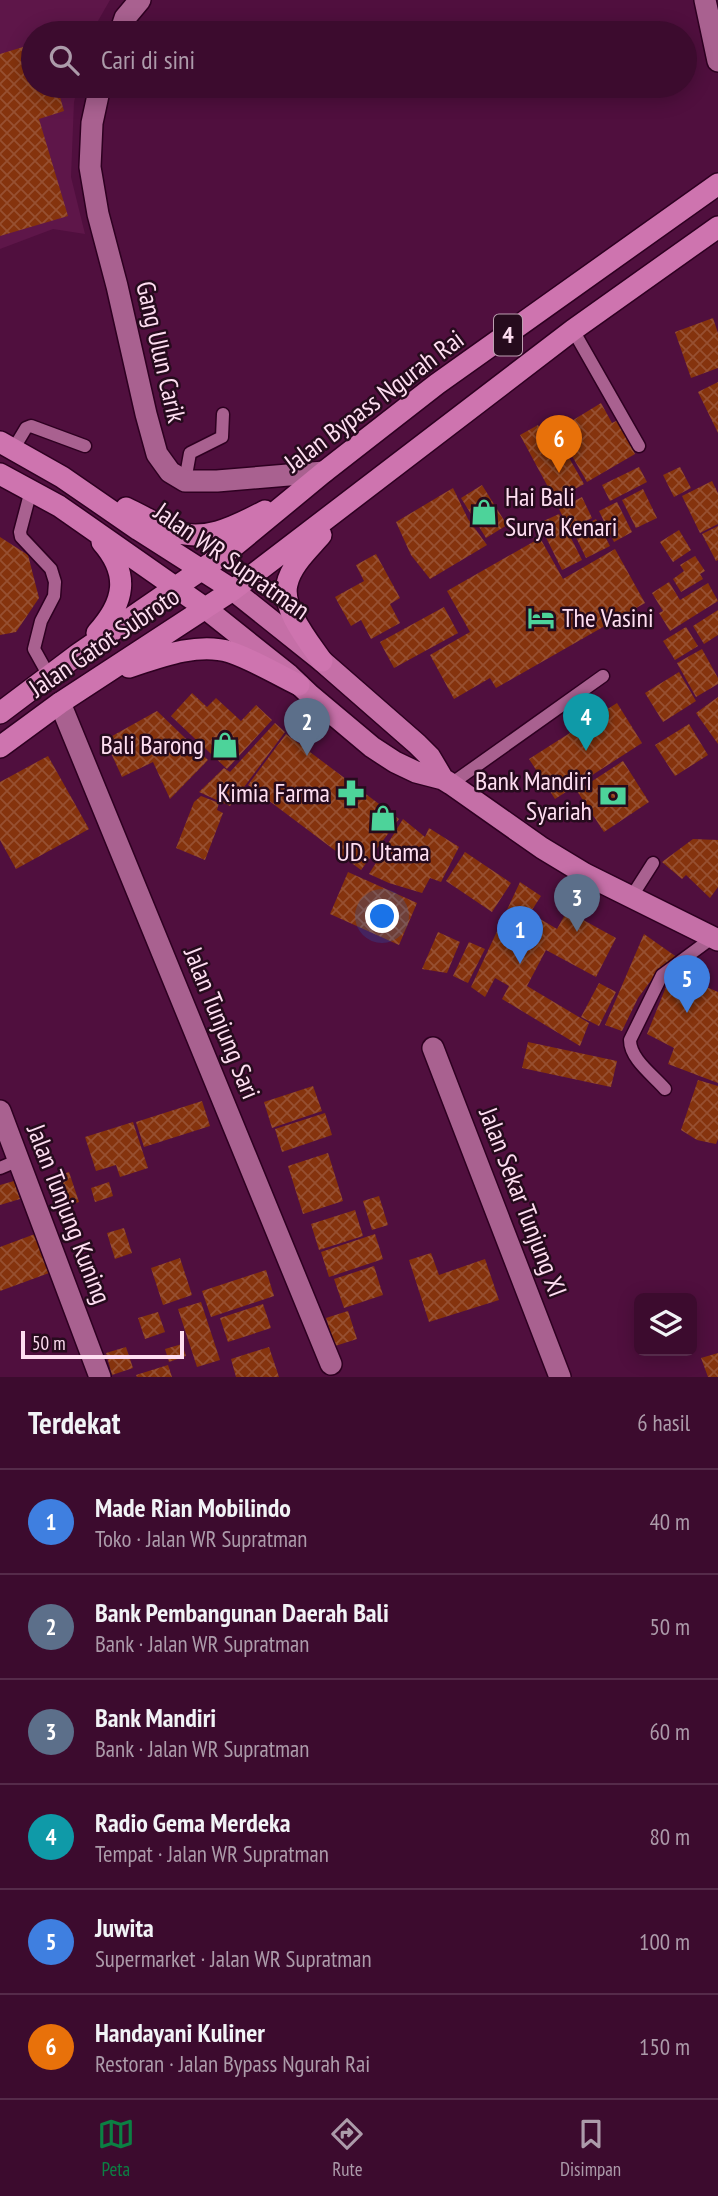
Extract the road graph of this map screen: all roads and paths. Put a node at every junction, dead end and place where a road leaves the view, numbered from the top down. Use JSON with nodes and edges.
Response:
{"nodes":[{"id":1,"x":140,"y":0,"type":"edge"},
{"id":2,"x":705,"y":0,"type":"edge"},
{"id":3,"x":124,"y":21,"type":"edge"},
{"id":4,"x":718,"y":61,"type":"edge"},
{"id":5,"x":97,"y":98,"type":"edge"},
{"id":6,"x":718,"y":184,"type":"edge"},
{"id":7,"x":718,"y":227,"type":"edge"},
{"id":8,"x":573,"y":330,"type":"junction"},
{"id":9,"x":223,"y":414,"type":"dead end"},
{"id":10,"x":7,"y":445,"type":"edge"},
{"id":11,"x":85,"y":446,"type":"dead end"},
{"id":12,"x":639,"y":446,"type":"dead end"},
{"id":13,"x":324,"y":472,"type":"junction"},
{"id":14,"x":0,"y":474,"type":"edge"},
{"id":15,"x":185,"y":481,"type":"junction"},
{"id":16,"x":31,"y":490,"type":"junction"},
{"id":17,"x":84,"y":491,"type":"junction"},
{"id":18,"x":301,"y":492,"type":"junction"},
{"id":19,"x":349,"y":501,"type":"junction"},
{"id":20,"x":90,"y":528,"type":"junction"},
{"id":21,"x":203,"y":570,"type":"junction"},
{"id":22,"x":177,"y":588,"type":"junction"},
{"id":23,"x":233,"y":590,"type":"junction"},
{"id":24,"x":205,"y":608,"type":"junction"},
{"id":25,"x":77,"y":655,"type":"junction"},
{"id":26,"x":322,"y":661,"type":"junction"},
{"id":27,"x":49,"y":676,"type":"junction"},
{"id":28,"x":603,"y":676,"type":"dead end"},
{"id":29,"x":99,"y":677,"type":"junction"},
{"id":30,"x":299,"y":685,"type":"junction"},
{"id":31,"x":60,"y":703,"type":"junction"},
{"id":32,"x":0,"y":713,"type":"edge"},
{"id":33,"x":0,"y":747,"type":"edge"},
{"id":34,"x":447,"y":781,"type":"junction"},
{"id":35,"x":653,"y":863,"type":"dead end"},
{"id":36,"x":632,"y":896,"type":"junction"},
{"id":37,"x":715,"y":939,"type":"edge"},
{"id":38,"x":433,"y":1048,"type":"dead end"},
{"id":39,"x":665,"y":1088,"type":"dead end"},
{"id":40,"x":0,"y":1111,"type":"edge"},
{"id":41,"x":9,"y":1164,"type":"edge"},
{"id":42,"x":331,"y":1364,"type":"dead end"},
{"id":43,"x":100,"y":1377,"type":"edge"},
{"id":44,"x":560,"y":1377,"type":"edge"}],
"edges":[{"from":1,"to":3,"type":"street"},
{"from":2,"to":4,"type":"street"},
{"from":5,"to":15,"type":"street","name":"Gang Ulun Carik"},
{"from":6,"to":13,"type":"highway","name":"Jalan Bypass Ngurah Rai","number":"4"},
{"from":7,"to":8,"type":"highway","number":"4"},
{"from":8,"to":12,"type":"lane"},
{"from":8,"to":19,"type":"highway","number":"4"},
{"from":9,"to":15,"type":"lane"},
{"from":10,"to":11,"type":"lane"},
{"from":10,"to":17,"type":"highway","name":"Jalan WR Supratman","number":"4"},
{"from":13,"to":15,"type":"street"},
{"from":13,"to":18,"type":"highway","name":"Jalan Bypass Ngurah Rai","number":"4"},
{"from":14,"to":16,"type":"highway","name":"Jalan WR Supratman","number":"4"},
{"from":16,"to":20,"type":"highway","name":"Jalan WR Supratman","number":"4"},
{"from":16,"to":27,"type":"lane"},
{"from":17,"to":18,"type":"highway","number":"4"},
{"from":17,"to":21,"type":"highway","name":"Jalan WR Supratman","number":"4"},
{"from":18,"to":21,"type":"highway","name":"Jalan Bypass Ngurah Rai","number":"4"},
{"from":19,"to":23,"type":"highway","number":"4"},
{"from":19,"to":26,"type":"highway"},
{"from":20,"to":22,"type":"highway","name":"Jalan WR Supratman","number":"4"},
{"from":20,"to":25,"type":"highway","number":"4"},
{"from":21,"to":22,"type":"highway","number":"4"},
{"from":21,"to":23,"type":"highway","name":"Jalan WR Supratman","number":"4"},
{"from":22,"to":24,"type":"highway","name":"Jalan WR Supratman","number":"4"},
{"from":22,"to":25,"type":"highway","number":"4"},
{"from":23,"to":24,"type":"highway","number":"4"},
{"from":23,"to":26,"type":"main road","name":"Jalan WR Supratman"},
{"from":24,"to":29,"type":"highway","name":"Jalan Gatot Subroto","number":"4"},
{"from":24,"to":30,"type":"main road","name":"Jalan WR Supratman"},
{"from":25,"to":27,"type":"highway","number":"4"},
{"from":26,"to":34,"type":"main road","name":"Jalan WR Supratman"},
{"from":27,"to":32,"type":"highway","number":"4"},
{"from":28,"to":34,"type":"lane"},
{"from":29,"to":30,"type":"highway"},
{"from":29,"to":31,"type":"highway","name":"Jalan Gatot Subroto","number":"4"},
{"from":30,"to":34,"type":"main road","name":"Jalan WR Supratman"},
{"from":31,"to":33,"type":"highway","name":"Jalan Gatot Subroto","number":"4"},
{"from":31,"to":42,"type":"street","name":"Jalan Tunjung Sari"},
{"from":34,"to":36,"type":"main road","name":"Jalan WR Supratman"},
{"from":35,"to":36,"type":"lane"},
{"from":36,"to":37,"type":"main road","name":"Jalan WR Supratman"},
{"from":37,"to":39,"type":"lane"},
{"from":38,"to":44,"type":"street","name":"Jalan Sekar Tunjung XI"},
{"from":40,"to":41,"type":"street","name":"Jalan Tunjung Kuning"},
{"from":41,"to":43,"type":"street","name":"Jalan Tunjung Kuning"}]}
